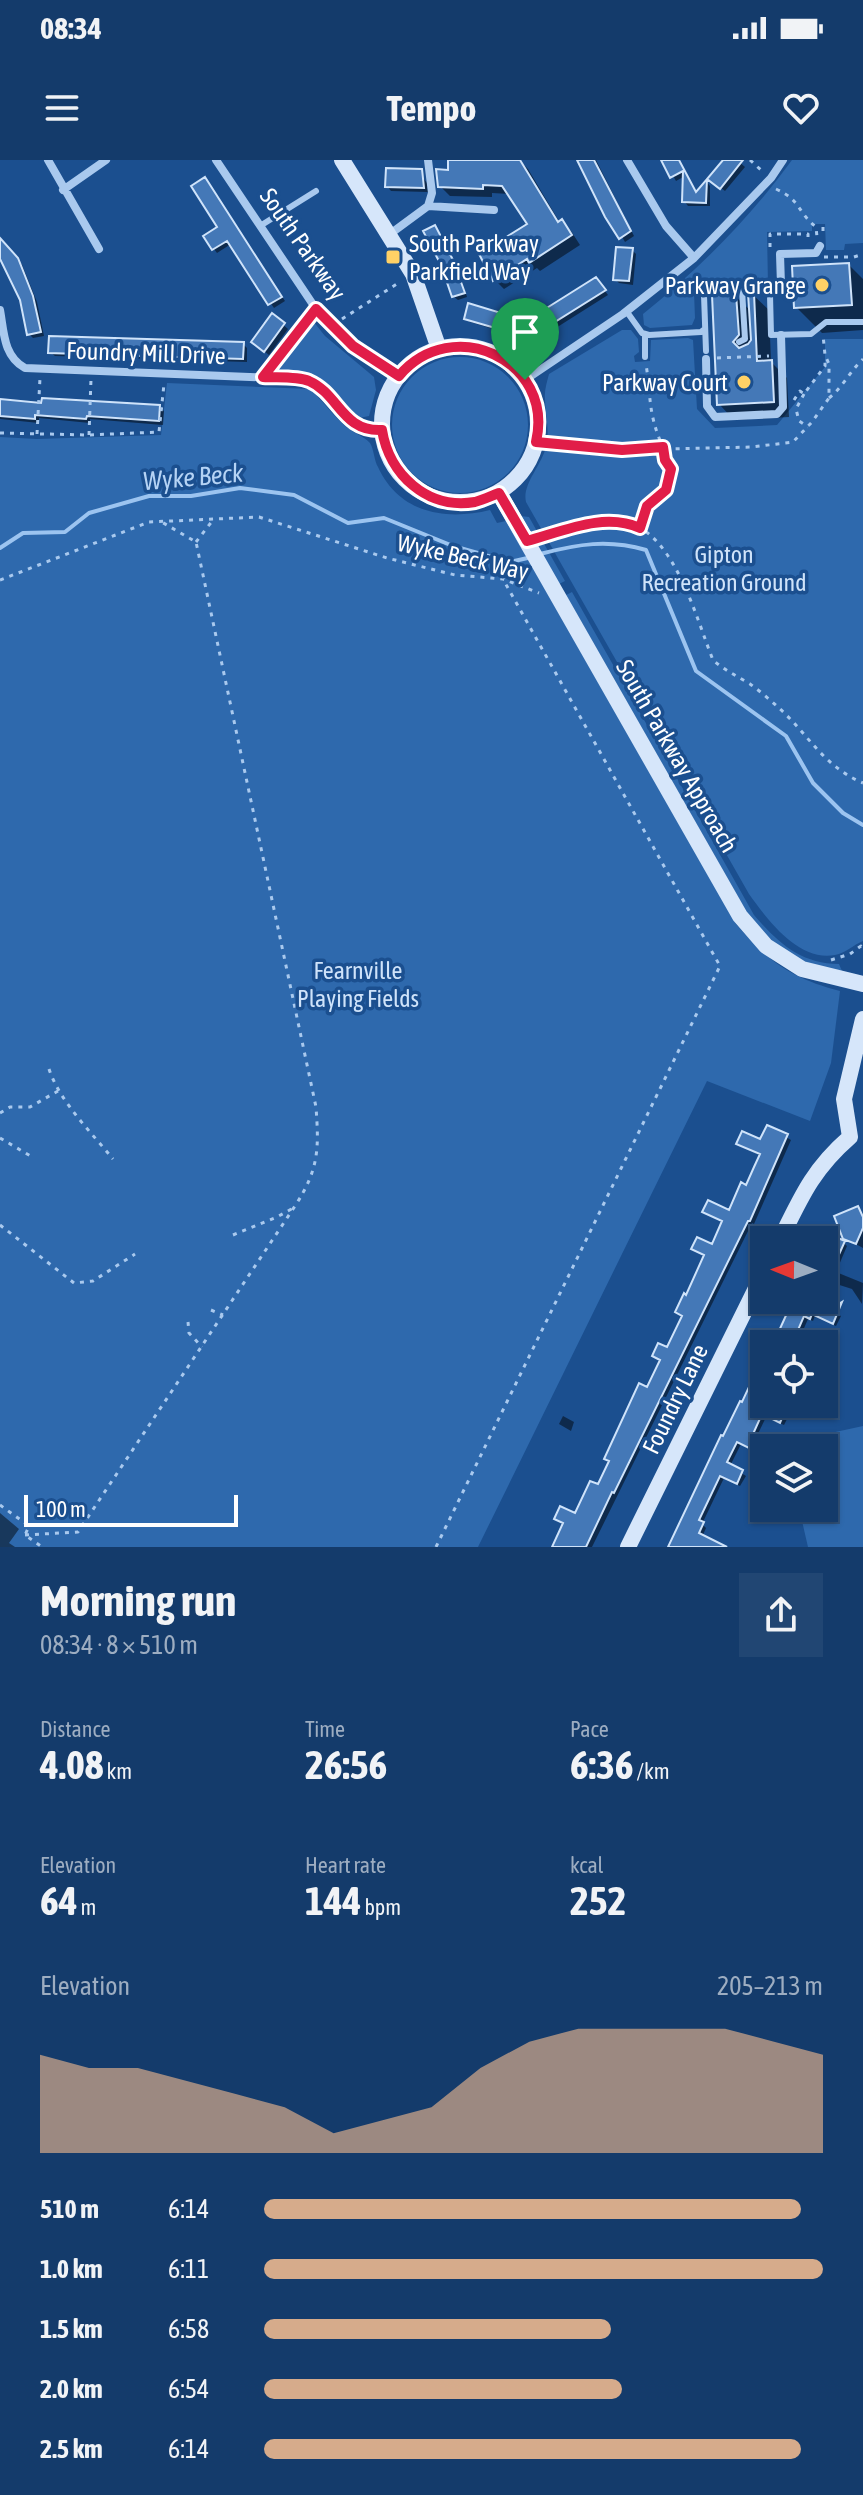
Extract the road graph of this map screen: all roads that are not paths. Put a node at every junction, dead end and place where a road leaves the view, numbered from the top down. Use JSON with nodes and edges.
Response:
{"nodes":[{"id":1,"x":48,"y":160,"type":"edge"},
{"id":2,"x":106,"y":160,"type":"edge"},
{"id":3,"x":216,"y":160,"type":"edge"},
{"id":4,"x":342,"y":160,"type":"edge"},
{"id":5,"x":429,"y":160,"type":"edge"},
{"id":6,"x":627,"y":160,"type":"edge"},
{"id":7,"x":783,"y":160,"type":"edge"},
{"id":8,"x":63,"y":190,"type":"junction"},
{"id":9,"x":316,"y":191,"type":"dead end"},
{"id":10,"x":428,"y":206,"type":"junction"},
{"id":11,"x":494,"y":210,"type":"dead end"},
{"id":12,"x":260,"y":226,"type":"junction"},
{"id":13,"x":390,"y":234,"type":"junction"},
{"id":14,"x":820,"y":246,"type":"road end"},
{"id":15,"x":99,"y":249,"type":"dead end"},
{"id":16,"x":694,"y":258,"type":"junction"},
{"id":17,"x":781,"y":285,"type":"dead end"},
{"id":18,"x":770,"y":295,"type":"dead end"},
{"id":19,"x":0,"y":310,"type":"edge"},
{"id":20,"x":627,"y":312,"type":"junction"},
{"id":21,"x":863,"y":322,"type":"edge"},
{"id":22,"x":705,"y":329,"type":"junction"},
{"id":23,"x":645,"y":334,"type":"junction"},
{"id":24,"x":781,"y":335,"type":"junction"},
{"id":25,"x":739,"y":342,"type":"dead end"},
{"id":26,"x":439,"y":349,"type":"junction"},
{"id":27,"x":706,"y":355,"type":"joint"},
{"id":28,"x":645,"y":357,"type":"dead end"},
{"id":29,"x":399,"y":376,"type":"junction"},
{"id":30,"x":525,"y":380,"type":"junction"},
{"id":31,"x":382,"y":430,"type":"junction"},
{"id":32,"x":499,"y":493,"type":"junction"},
{"id":33,"x":863,"y":984,"type":"edge"},
{"id":34,"x":863,"y":1019,"type":"edge"},
{"id":35,"x":850,"y":1137,"type":"junction"},
{"id":36,"x":863,"y":1148,"type":"edge"},
{"id":37,"x":787,"y":1226,"type":"edge"},
{"id":38,"x":750,"y":1300,"type":"edge"},
{"id":39,"x":628,"y":1547,"type":"edge"}],
"edges":[{"from":1,"to":8,"type":"street"},
{"from":2,"to":8,"type":"street"},
{"from":3,"to":12,"type":"street","name":"South Parkway"},
{"from":4,"to":13,"type":"street"},
{"from":5,"to":10,"type":"street"},
{"from":6,"to":16,"type":"street"},
{"from":7,"to":16,"type":"street"},
{"from":8,"to":15,"type":"street"},
{"from":9,"to":12,"type":"lane"},
{"from":10,"to":11,"type":"street"},
{"from":10,"to":13,"type":"street"},
{"from":12,"to":29,"type":"street","name":"South Parkway"},
{"from":13,"to":26,"type":"street"},
{"from":14,"to":17,"type":"street"},
{"from":16,"to":20,"type":"street"},
{"from":18,"to":24,"type":"lane"},
{"from":19,"to":31,"type":"street","name":"Foundry Mill Drive"},
{"from":20,"to":23,"type":"lane"},
{"from":20,"to":30,"type":"street"},
{"from":21,"to":24,"type":"lane"},
{"from":22,"to":23,"type":"lane"},
{"from":22,"to":25,"type":"lane"},
{"from":22,"to":27,"type":"lane"},
{"from":23,"to":28,"type":"lane"},
{"from":24,"to":27,"type":"street"},
{"from":26,"to":29,"type":"street"},
{"from":26,"to":30,"type":"street"},
{"from":29,"to":31,"type":"street"},
{"from":30,"to":32,"type":"street"},
{"from":31,"to":32,"type":"street"},
{"from":32,"to":33,"type":"street","name":"South Parkway Approach"},
{"from":34,"to":35,"type":"street"},
{"from":35,"to":36,"type":"street"},
{"from":35,"to":37,"type":"street"},
{"from":38,"to":39,"type":"street","name":"Foundry Lane"}]}
